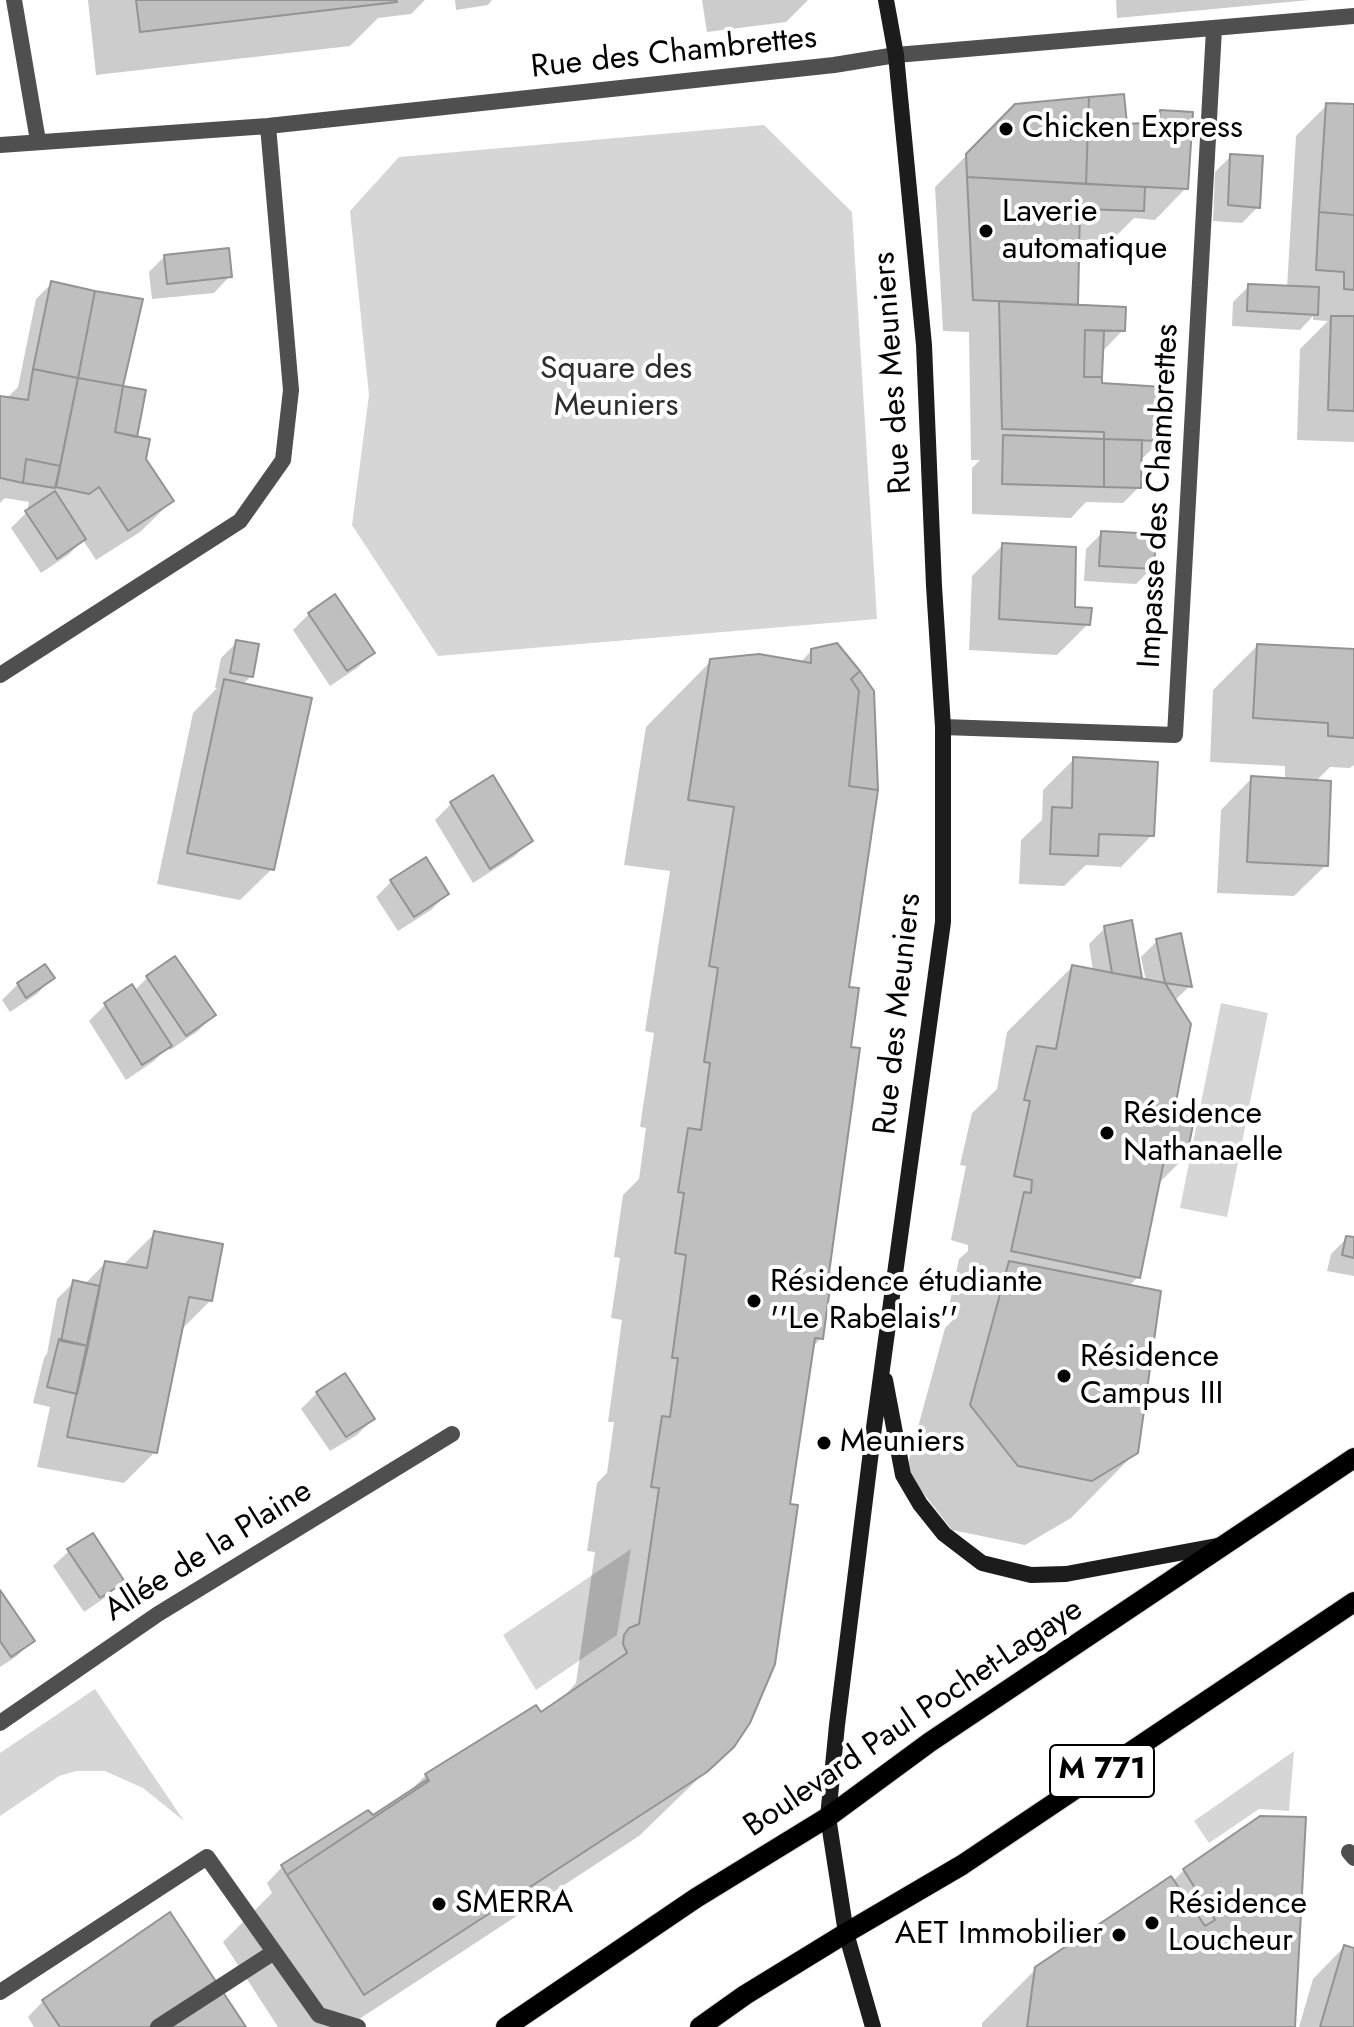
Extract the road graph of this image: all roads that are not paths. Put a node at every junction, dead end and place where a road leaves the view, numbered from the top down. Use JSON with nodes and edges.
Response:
{"nodes":[{"id":1,"x":14,"y":0,"type":"edge"},
{"id":2,"x":886,"y":0,"type":"edge"},
{"id":3,"x":1354,"y":16,"type":"edge"},
{"id":4,"x":1214,"y":29,"type":"junction"},
{"id":5,"x":896,"y":55,"type":"junction"},
{"id":6,"x":268,"y":126,"type":"junction"},
{"id":7,"x":38,"y":141,"type":"junction"},
{"id":8,"x":0,"y":145,"type":"edge"},
{"id":9,"x":0,"y":675,"type":"edge"},
{"id":10,"x":943,"y":727,"type":"junction"},
{"id":11,"x":882,"y":1367,"type":"junction"},
{"id":12,"x":452,"y":1434,"type":"dead end"},
{"id":13,"x":1354,"y":1458,"type":"edge"},
{"id":14,"x":1229,"y":1544,"type":"junction"},
{"id":15,"x":1354,"y":1602,"type":"edge"},
{"id":16,"x":0,"y":1723,"type":"edge"},
{"id":17,"x":828,"y":1817,"type":"junction"},
{"id":18,"x":846,"y":1933,"type":"junction"},
{"id":19,"x":274,"y":1952,"type":"junction"},
{"id":20,"x":0,"y":1992,"type":"edge"},
{"id":21,"x":158,"y":2027,"type":"edge"},
{"id":22,"x":358,"y":2027,"type":"edge"},
{"id":23,"x":506,"y":2027,"type":"edge"},
{"id":24,"x":700,"y":2027,"type":"edge"},
{"id":25,"x":873,"y":2027,"type":"edge"}],
"edges":[{"from":1,"to":7,"type":"street"},
{"from":2,"to":5,"type":"main road","name":"Rue des Meuniers"},
{"from":3,"to":4,"type":"street","name":"Rue des Chambrettes"},
{"from":4,"to":5,"type":"street","name":"Rue des Chambrettes"},
{"from":4,"to":10,"type":"street","name":"Impasse des Chambrettes"},
{"from":5,"to":6,"type":"street","name":"Rue des Chambrettes"},
{"from":5,"to":10,"type":"main road","name":"Rue des Meuniers"},
{"from":6,"to":7,"type":"street","name":"Rue des Chambrettes"},
{"from":6,"to":9,"type":"street"},
{"from":7,"to":8,"type":"street","name":"Rue des Chambrettes"},
{"from":10,"to":11,"type":"main road","name":"Rue des Meuniers"},
{"from":11,"to":14,"type":"main road"},
{"from":11,"to":17,"type":"main road","name":"Rue des Meuniers"},
{"from":12,"to":16,"type":"street","name":"Allée de la Plaine"},
{"from":13,"to":14,"type":"main road","name":"Boulevard Paul Pochet-Lagaye"},
{"from":14,"to":17,"type":"main road","name":"Boulevard Paul Pochet-Lagaye"},
{"from":15,"to":18,"type":"main road","number":"M 771"},
{"from":17,"to":18,"type":"main road","name":"Rue des Meuniers"},
{"from":17,"to":23,"type":"main road","name":"Boulevard Paul Pochet-Lagaye"},
{"from":18,"to":24,"type":"main road","number":"M 771"},
{"from":18,"to":25,"type":"main road","name":"Rue des Meuniers"},
{"from":19,"to":20,"type":"street"},
{"from":19,"to":21,"type":"street"},
{"from":19,"to":22,"type":"street"}]}
